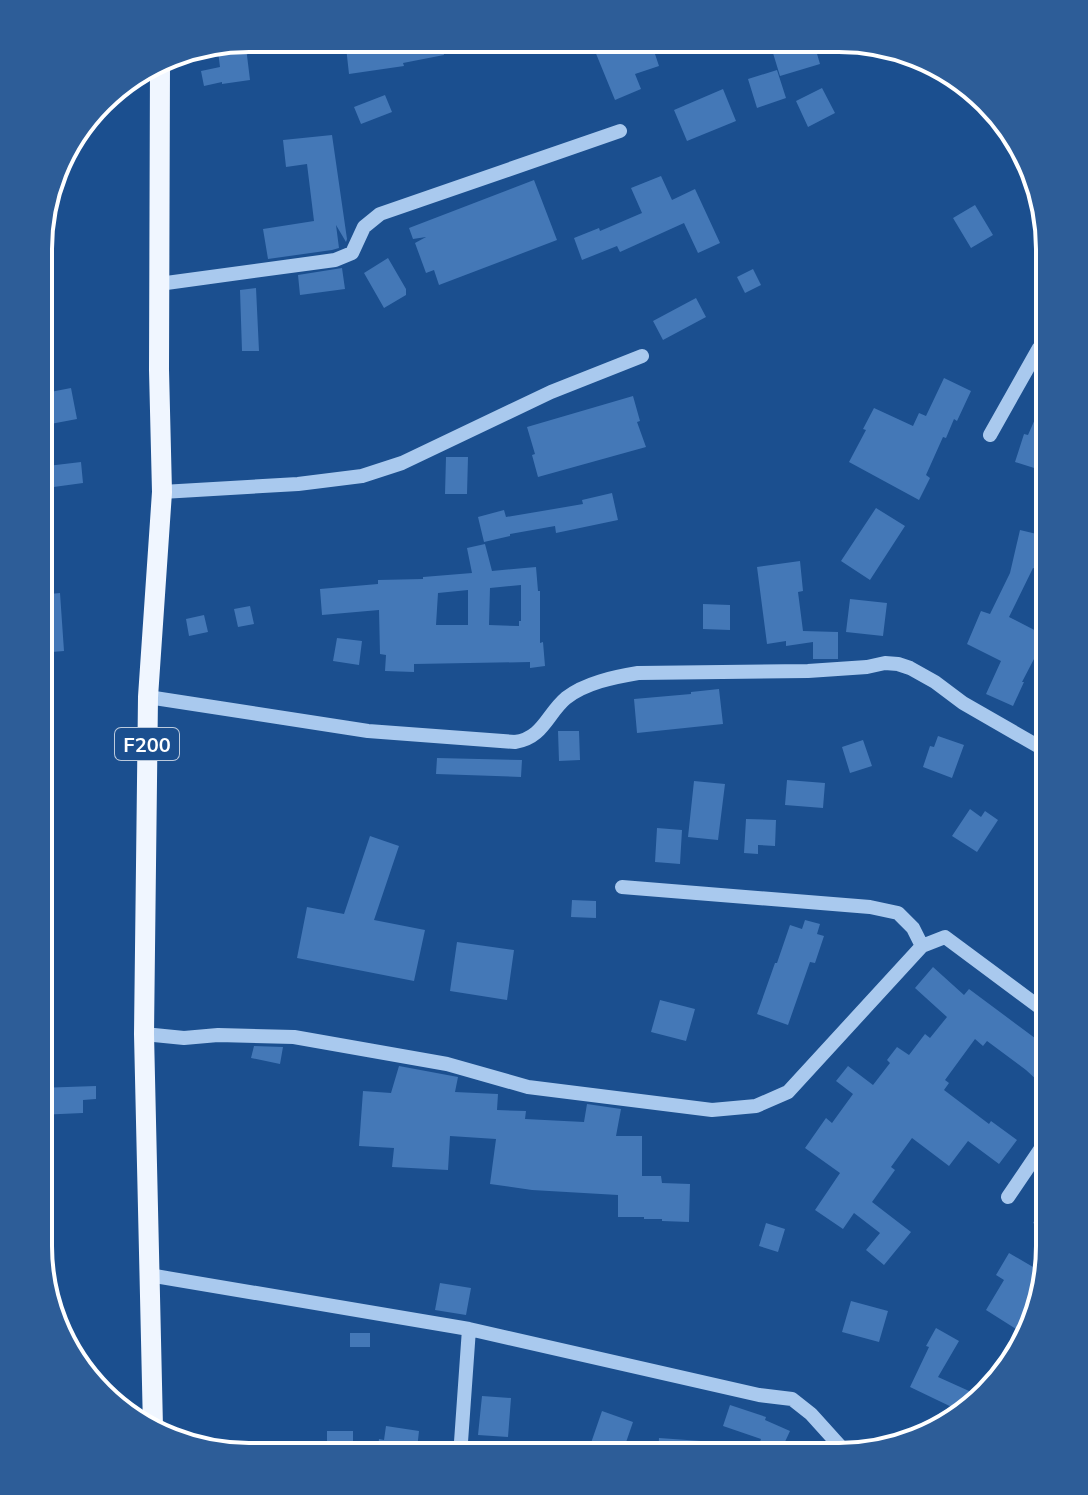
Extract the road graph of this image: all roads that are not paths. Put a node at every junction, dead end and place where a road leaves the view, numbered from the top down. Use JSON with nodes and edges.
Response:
{"nodes":[{"id":1,"x":160,"y":73,"type":"edge"},
{"id":2,"x":620,"y":131,"type":"dead end"},
{"id":3,"x":159,"y":284,"type":"junction"},
{"id":4,"x":1036,"y":353,"type":"edge"},
{"id":5,"x":642,"y":356,"type":"dead end"},
{"id":6,"x":990,"y":435,"type":"dead end"},
{"id":7,"x":162,"y":492,"type":"junction"},
{"id":8,"x":148,"y":697,"type":"junction"},
{"id":9,"x":1036,"y":745,"type":"edge"},
{"id":10,"x":622,"y":887,"type":"dead end"},
{"id":11,"x":922,"y":946,"type":"junction"},
{"id":12,"x":1036,"y":1005,"type":"edge"},
{"id":13,"x":144,"y":1034,"type":"junction"},
{"id":14,"x":1036,"y":1156,"type":"edge"},
{"id":15,"x":1008,"y":1197,"type":"dead end"},
{"id":16,"x":149,"y":1275,"type":"junction"},
{"id":17,"x":469,"y":1329,"type":"junction"},
{"id":18,"x":153,"y":1418,"type":"edge"},
{"id":19,"x":461,"y":1443,"type":"edge"},
{"id":20,"x":837,"y":1443,"type":"edge"}],
"edges":[{"from":1,"to":3,"type":"main road","number":"F200"},
{"from":2,"to":3,"type":"street"},
{"from":3,"to":7,"type":"main road","number":"F200"},
{"from":4,"to":6,"type":"street"},
{"from":5,"to":7,"type":"street"},
{"from":7,"to":8,"type":"main road","number":"F200"},
{"from":8,"to":9,"type":"street"},
{"from":8,"to":13,"type":"main road","number":"F200"},
{"from":10,"to":11,"type":"street"},
{"from":11,"to":12,"type":"street"},
{"from":11,"to":13,"type":"street"},
{"from":13,"to":16,"type":"main road","number":"F200"},
{"from":14,"to":15,"type":"street"},
{"from":16,"to":17,"type":"street"},
{"from":16,"to":18,"type":"main road","number":"F200"},
{"from":17,"to":19,"type":"street"},
{"from":17,"to":20,"type":"street"}]}
